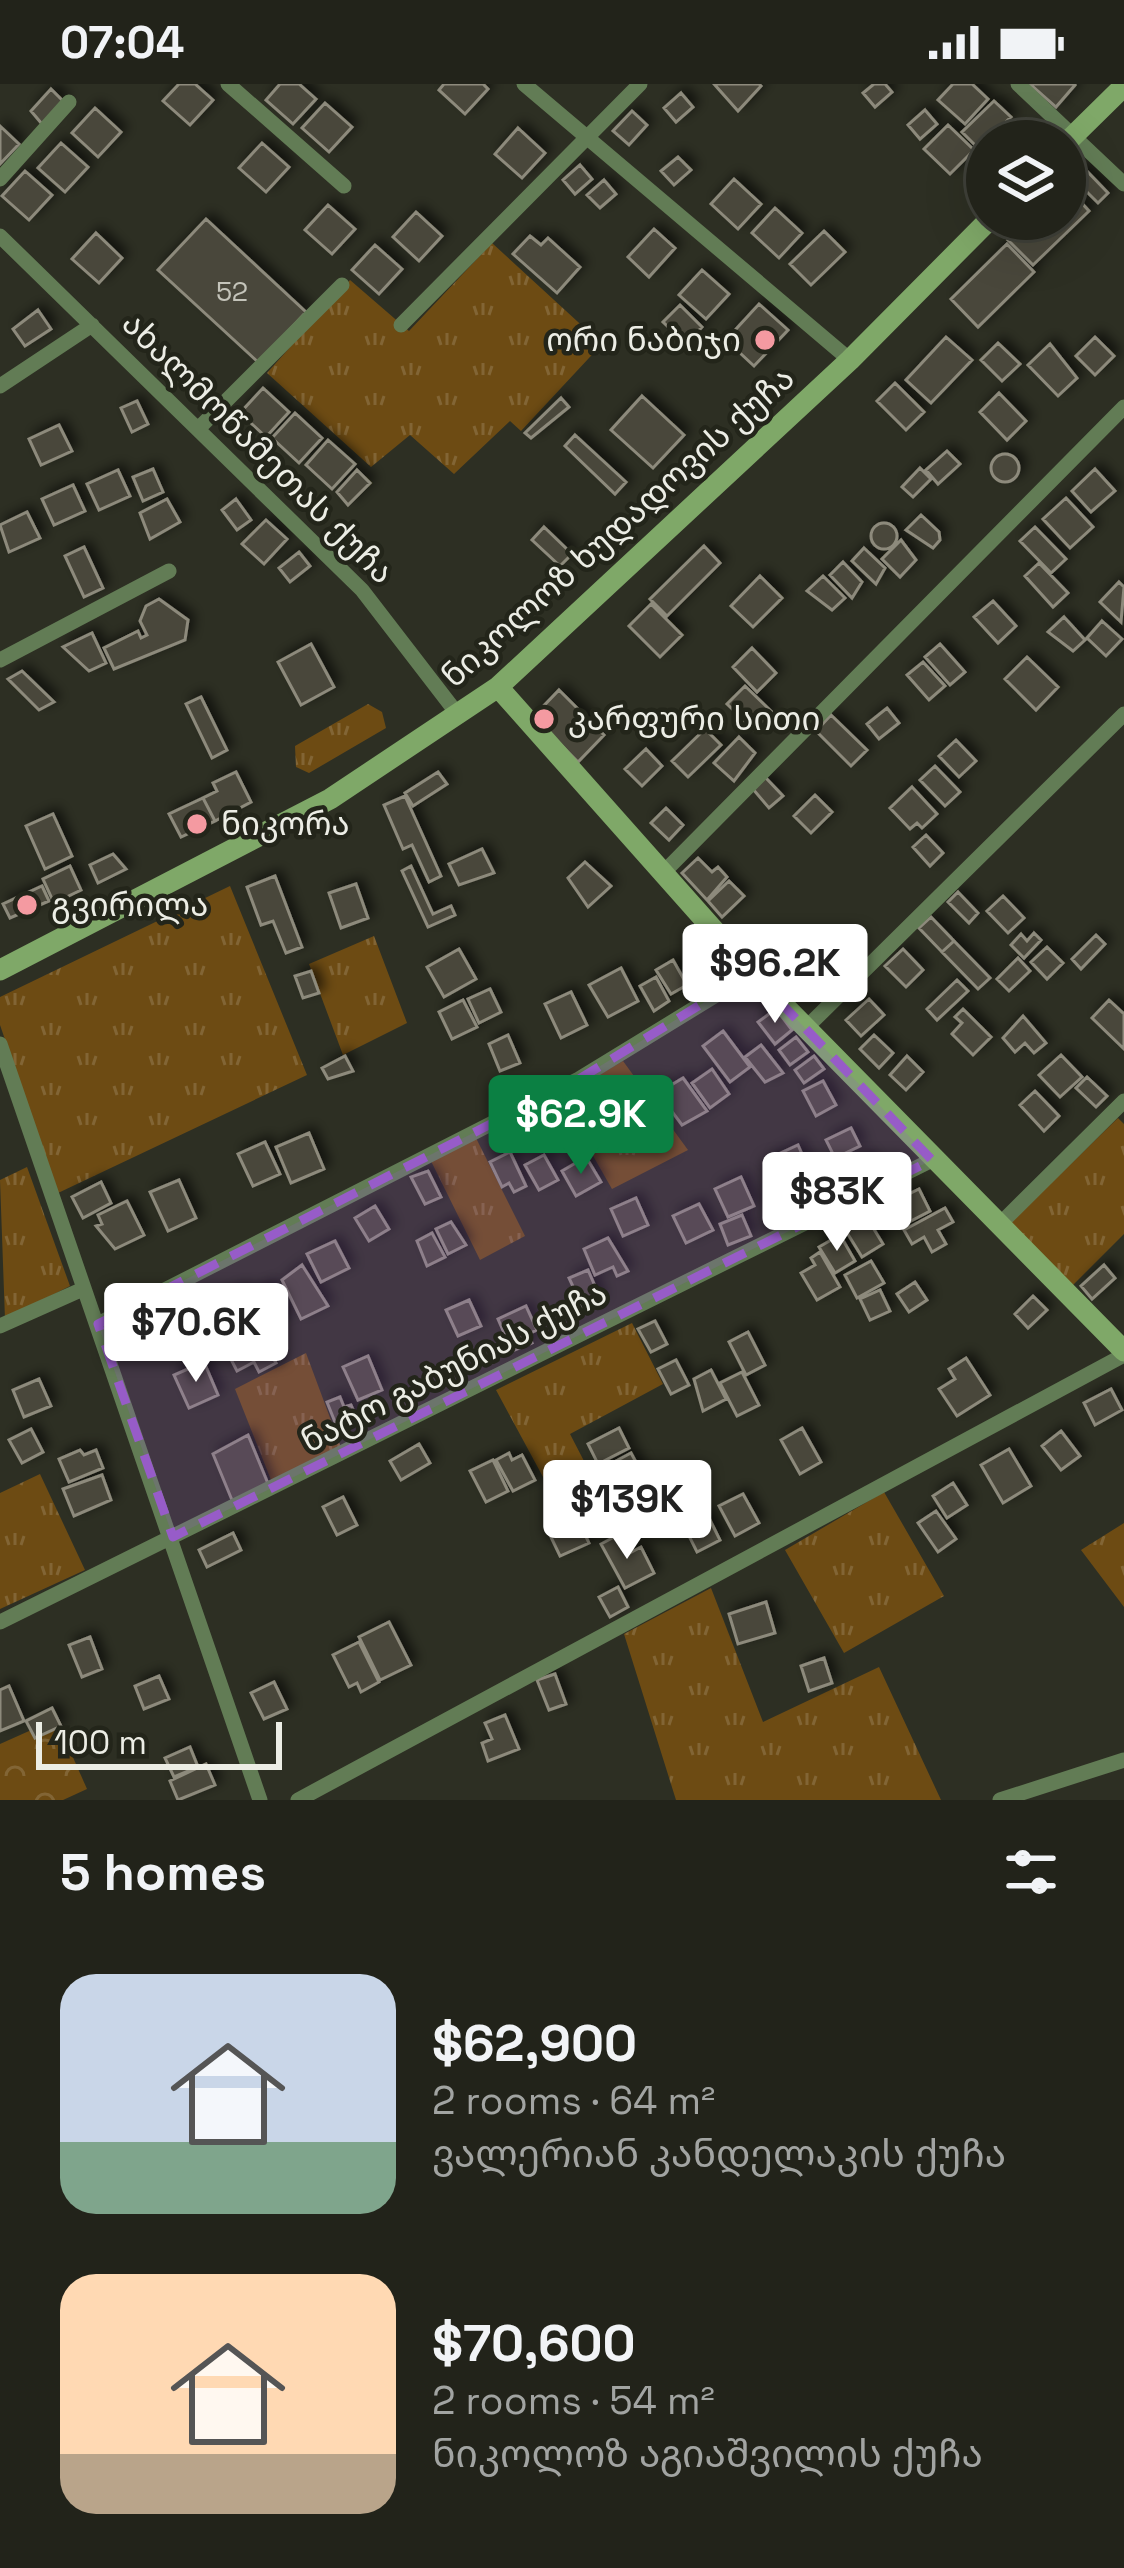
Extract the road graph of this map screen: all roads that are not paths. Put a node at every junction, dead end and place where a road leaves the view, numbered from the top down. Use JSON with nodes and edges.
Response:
{"nodes":[{"id":1,"x":228,"y":84,"type":"edge"},
{"id":2,"x":524,"y":84,"type":"edge"},
{"id":3,"x":640,"y":84,"type":"edge"},
{"id":4,"x":1018,"y":84,"type":"edge"},
{"id":5,"x":1124,"y":86,"type":"edge"},
{"id":6,"x":69,"y":102,"type":"dead end"},
{"id":7,"x":1051,"y":120,"type":"edge"},
{"id":8,"x":1086,"y":123,"type":"edge"},
{"id":9,"x":585,"y":137,"type":"junction"},
{"id":10,"x":1086,"y":154,"type":"edge"},
{"id":11,"x":0,"y":179,"type":"edge"},
{"id":12,"x":1124,"y":184,"type":"edge"},
{"id":13,"x":344,"y":186,"type":"dead end"},
{"id":14,"x":0,"y":236,"type":"edge"},
{"id":15,"x":969,"y":240,"type":"edge"},
{"id":16,"x":342,"y":285,"type":"dead end"},
{"id":17,"x":92,"y":325,"type":"junction"},
{"id":18,"x":400,"y":325,"type":"dead end"},
{"id":19,"x":850,"y":360,"type":"junction"},
{"id":20,"x":0,"y":386,"type":"edge"},
{"id":21,"x":1124,"y":407,"type":"edge"},
{"id":22,"x":199,"y":428,"type":"junction"},
{"id":23,"x":169,"y":571,"type":"dead end"},
{"id":24,"x":0,"y":660,"type":"edge"},
{"id":25,"x":497,"y":688,"type":"junction"},
{"id":26,"x":1124,"y":714,"type":"edge"},
{"id":27,"x":459,"y":716,"type":"junction"},
{"id":28,"x":664,"y":872,"type":"junction"},
{"id":29,"x":0,"y":970,"type":"edge"},
{"id":30,"x":752,"y":973,"type":"junction"},
{"id":31,"x":808,"y":1026,"type":"junction"},
{"id":32,"x":0,"y":1044,"type":"edge"},
{"id":33,"x":1124,"y":1101,"type":"edge"},
{"id":34,"x":932,"y":1160,"type":"junction"},
{"id":35,"x":1000,"y":1224,"type":"junction"},
{"id":36,"x":83,"y":1289,"type":"junction"},
{"id":37,"x":98,"y":1324,"type":"junction"},
{"id":38,"x":0,"y":1326,"type":"edge"},
{"id":39,"x":1124,"y":1353,"type":"edge"},
{"id":40,"x":173,"y":1537,"type":"junction"},
{"id":41,"x":0,"y":1622,"type":"edge"},
{"id":42,"x":1124,"y":1760,"type":"edge"},
{"id":43,"x":260,"y":1800,"type":"edge"},
{"id":44,"x":298,"y":1800,"type":"edge"},
{"id":45,"x":1000,"y":1800,"type":"edge"}],
"edges":[{"from":1,"to":13,"type":"street"},
{"from":2,"to":9,"type":"street"},
{"from":3,"to":9,"type":"street"},
{"from":4,"to":7,"type":"street"},
{"from":5,"to":8,"type":"main road"},
{"from":6,"to":11,"type":"street"},
{"from":9,"to":18,"type":"street"},
{"from":9,"to":19,"type":"street"},
{"from":10,"to":12,"type":"street"},
{"from":14,"to":17,"type":"street","name":"ახალმოწამეთას ქუჩა"},
{"from":15,"to":19,"type":"main road","name":"ნიკოლოზ ხუდადოვის ქუჩა"},
{"from":16,"to":22,"type":"street"},
{"from":17,"to":20,"type":"street"},
{"from":17,"to":22,"type":"street","name":"ახალმოწამეთას ქუჩა"},
{"from":19,"to":25,"type":"main road","name":"ნიკოლოზ ხუდადოვის ქუჩა"},
{"from":21,"to":28,"type":"street"},
{"from":22,"to":27,"type":"street","name":"ახალმოწამეთას ქუჩა"},
{"from":23,"to":24,"type":"street"},
{"from":25,"to":27,"type":"main road","name":"ნიკოლოზ ხუდადოვის ქუჩა"},
{"from":25,"to":28,"type":"main road"},
{"from":26,"to":31,"type":"street"},
{"from":27,"to":29,"type":"main road","name":"ნიკოლოზ ხუდადოვის ქუჩა"},
{"from":28,"to":30,"type":"main road"},
{"from":30,"to":31,"type":"main road"},
{"from":30,"to":37,"type":"street"},
{"from":31,"to":34,"type":"main road"},
{"from":32,"to":36,"type":"street"},
{"from":33,"to":35,"type":"street"},
{"from":34,"to":35,"type":"main road"},
{"from":34,"to":40,"type":"street","name":"ნატო გაბუნიას ქუჩა"},
{"from":35,"to":39,"type":"main road"},
{"from":36,"to":37,"type":"street"},
{"from":36,"to":38,"type":"street"},
{"from":37,"to":40,"type":"street"},
{"from":39,"to":44,"type":"street"},
{"from":40,"to":41,"type":"street","name":"ნატო გაბუნიას ქუჩა"},
{"from":40,"to":43,"type":"street"},
{"from":42,"to":45,"type":"street"}]}
